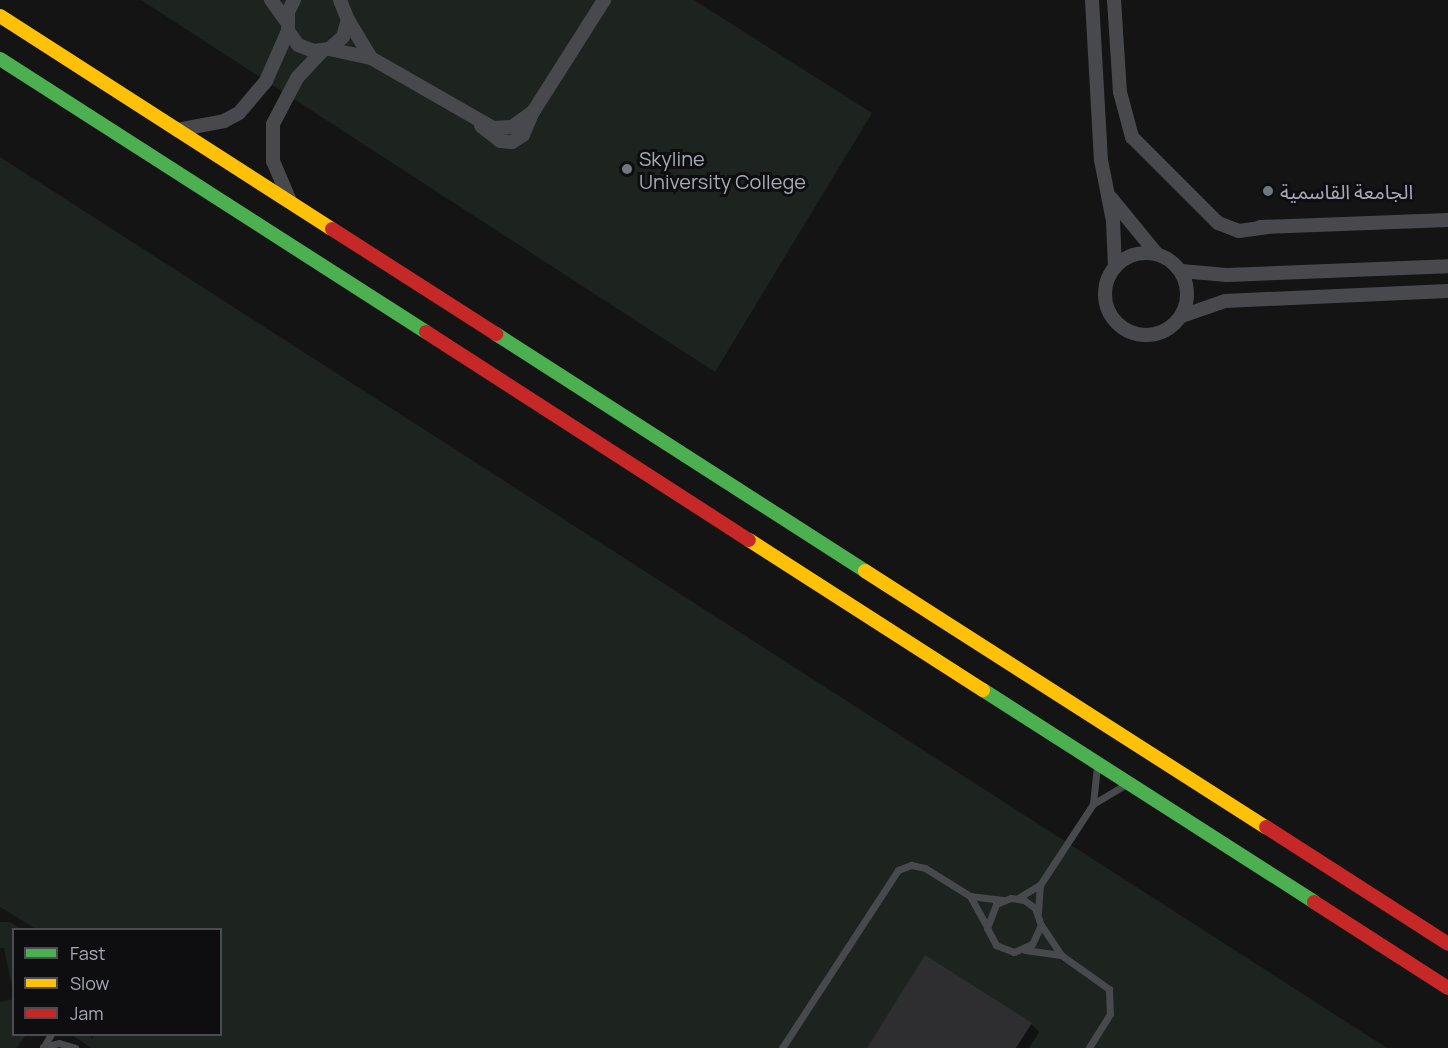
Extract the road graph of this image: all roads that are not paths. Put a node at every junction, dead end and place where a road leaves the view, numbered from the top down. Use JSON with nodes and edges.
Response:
{"nodes":[{"id":1,"x":271,"y":0,"type":"edge"},
{"id":2,"x":294,"y":0,"type":"edge"},
{"id":3,"x":340,"y":0,"type":"edge"},
{"id":4,"x":604,"y":0,"type":"edge"},
{"id":5,"x":1092,"y":0,"type":"edge"},
{"id":6,"x":1114,"y":0,"type":"edge"},
{"id":7,"x":0,"y":16,"type":"edge"},
{"id":8,"x":348,"y":20,"type":"junction"},
{"id":9,"x":287,"y":26,"type":"junction"},
{"id":10,"x":325,"y":50,"type":"junction"},
{"id":11,"x":371,"y":58,"type":"junction"},
{"id":12,"x":0,"y":59,"type":"edge"},
{"id":13,"x":177,"y":130,"type":"junction"},
{"id":14,"x":1107,"y":191,"type":"junction"},
{"id":15,"x":293,"y":205,"type":"junction"},
{"id":16,"x":1448,"y":220,"type":"edge"},
{"id":17,"x":1156,"y":253,"type":"junction"},
{"id":18,"x":1448,"y":266,"type":"edge"},
{"id":19,"x":1115,"y":267,"type":"junction"},
{"id":20,"x":1181,"y":271,"type":"junction"},
{"id":21,"x":1448,"y":291,"type":"edge"},
{"id":22,"x":1182,"y":316,"type":"junction"},
{"id":23,"x":1097,"y":764,"type":"junction"},
{"id":24,"x":1131,"y":784,"type":"junction"},
{"id":25,"x":1093,"y":804,"type":"junction"},
{"id":26,"x":1040,"y":885,"type":"junction"},
{"id":27,"x":970,"y":896,"type":"junction"},
{"id":28,"x":1018,"y":898,"type":"junction"},
{"id":29,"x":1003,"y":900,"type":"junction"},
{"id":30,"x":1039,"y":914,"type":"junction"},
{"id":31,"x":1041,"y":925,"type":"junction"},
{"id":32,"x":987,"y":928,"type":"junction"},
{"id":33,"x":1448,"y":944,"type":"edge"},
{"id":34,"x":1023,"y":950,"type":"junction"},
{"id":35,"x":1061,"y":955,"type":"junction"},
{"id":36,"x":1448,"y":988,"type":"edge"},
{"id":37,"x":43,"y":1048,"type":"edge"},
{"id":38,"x":75,"y":1048,"type":"edge"},
{"id":39,"x":782,"y":1048,"type":"edge"},
{"id":40,"x":1089,"y":1048,"type":"edge"}],
"edges":[{"from":1,"to":9,"type":"street"},
{"from":2,"to":9,"type":"street"},
{"from":3,"to":8,"type":"street"},
{"from":4,"to":11,"type":"street"},
{"from":5,"to":14,"type":"street"},
{"from":6,"to":16,"type":"street"},
{"from":7,"to":13,"type":"street"},
{"from":8,"to":10,"type":"street"},
{"from":8,"to":11,"type":"street"},
{"from":9,"to":10,"type":"street"},
{"from":9,"to":13,"type":"street"},
{"from":10,"to":11,"type":"street"},
{"from":10,"to":15,"type":"street"},
{"from":12,"to":23,"type":"street"},
{"from":13,"to":15,"type":"street"},
{"from":14,"to":17,"type":"street"},
{"from":14,"to":19,"type":"street"},
{"from":15,"to":33,"type":"street"},
{"from":17,"to":19,"type":"street"},
{"from":17,"to":20,"type":"street"},
{"from":18,"to":20,"type":"street"},
{"from":19,"to":22,"type":"street"},
{"from":20,"to":22,"type":"street"},
{"from":21,"to":22,"type":"street"},
{"from":23,"to":24,"type":"street"},
{"from":23,"to":25,"type":"lane"},
{"from":24,"to":25,"type":"lane"},
{"from":24,"to":36,"type":"street"},
{"from":25,"to":26,"type":"lane"},
{"from":26,"to":28,"type":"lane"},
{"from":26,"to":30,"type":"lane"},
{"from":27,"to":29,"type":"lane"},
{"from":27,"to":32,"type":"lane"},
{"from":27,"to":39,"type":"lane"},
{"from":28,"to":29,"type":"lane"},
{"from":28,"to":30,"type":"lane"},
{"from":29,"to":32,"type":"lane"},
{"from":30,"to":31,"type":"lane"},
{"from":31,"to":34,"type":"lane"},
{"from":31,"to":35,"type":"lane"},
{"from":32,"to":34,"type":"lane"},
{"from":34,"to":35,"type":"lane"},
{"from":35,"to":40,"type":"lane"},
{"from":37,"to":38,"type":"lane"}]}
